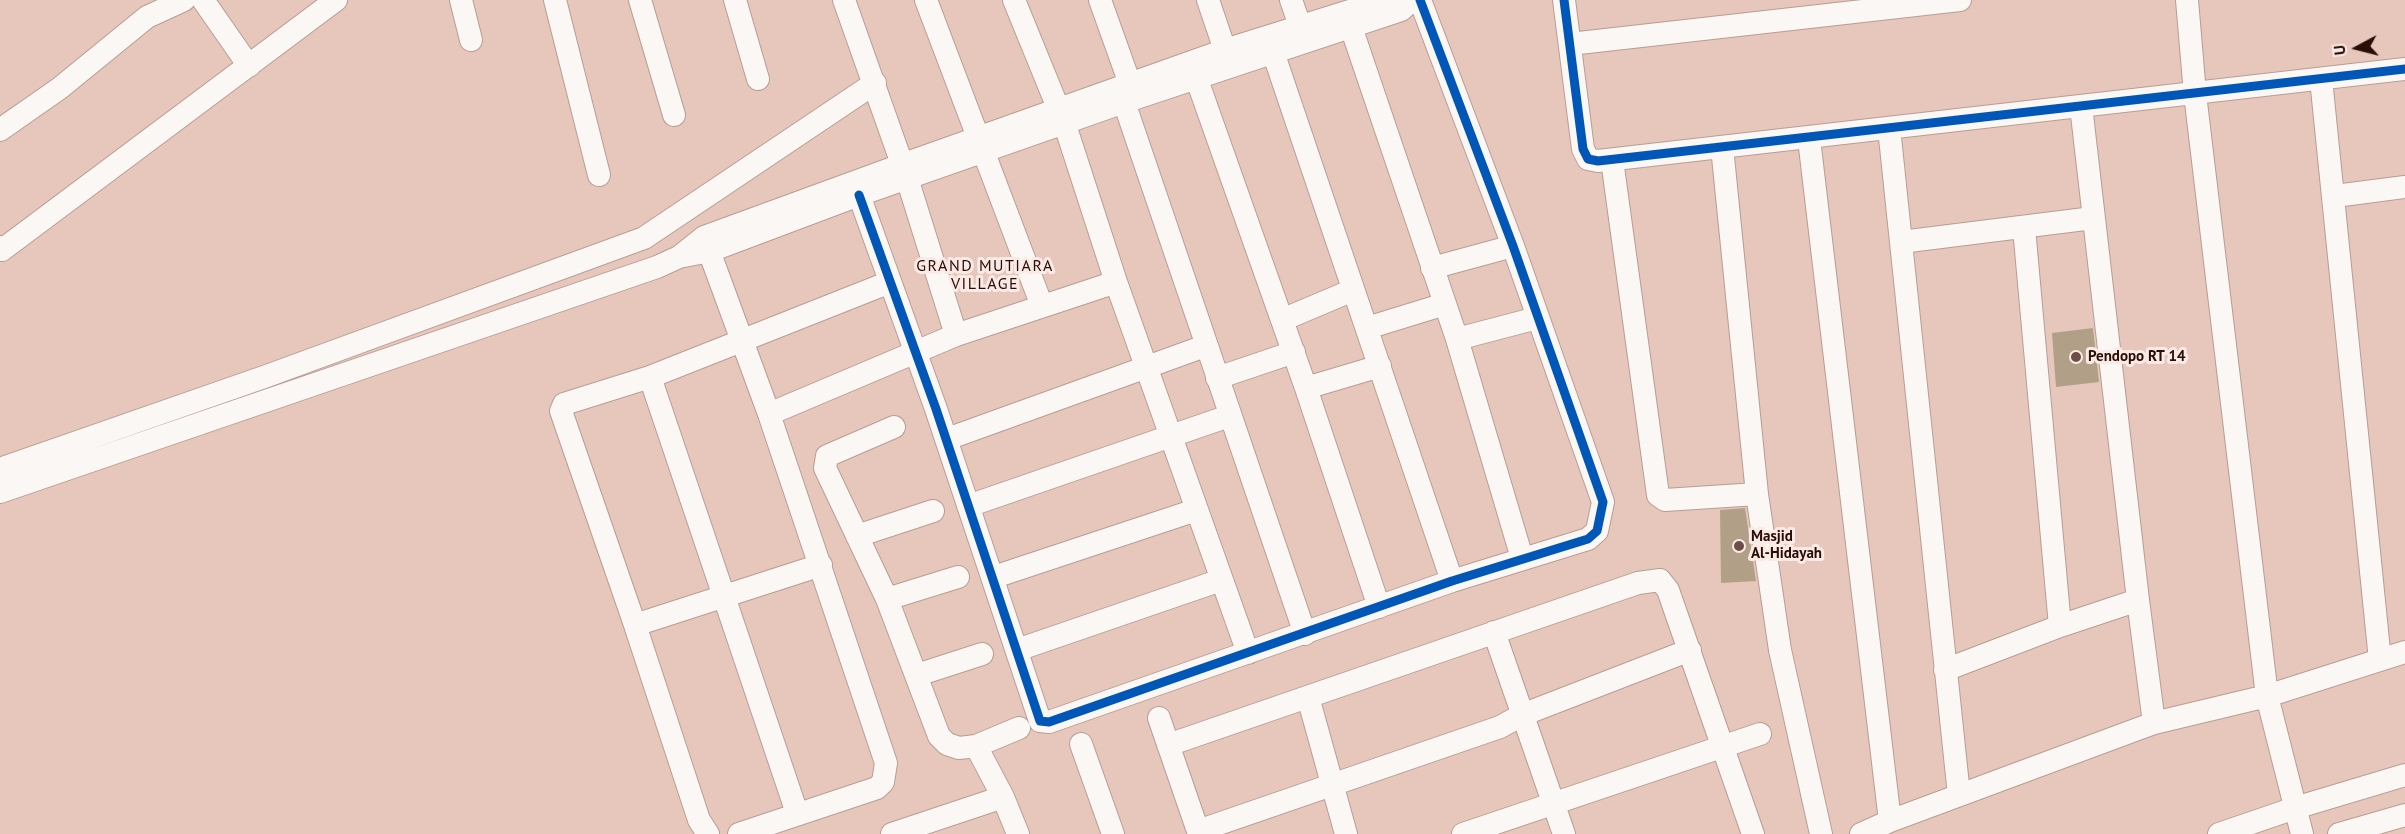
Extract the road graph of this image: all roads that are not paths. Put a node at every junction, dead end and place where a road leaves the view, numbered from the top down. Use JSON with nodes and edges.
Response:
{"nodes":[{"id":1,"x":184,"y":0,"type":"edge"},
{"id":2,"x":203,"y":0,"type":"edge"},
{"id":3,"x":336,"y":0,"type":"edge"},
{"id":4,"x":461,"y":0,"type":"edge"},
{"id":5,"x":555,"y":0,"type":"edge"},
{"id":6,"x":640,"y":0,"type":"edge"},
{"id":7,"x":735,"y":0,"type":"edge"},
{"id":8,"x":844,"y":0,"type":"edge"},
{"id":9,"x":926,"y":0,"type":"edge"},
{"id":10,"x":1014,"y":0,"type":"edge"},
{"id":11,"x":1100,"y":0,"type":"edge"},
{"id":12,"x":1208,"y":0,"type":"edge"},
{"id":13,"x":1291,"y":0,"type":"edge"},
{"id":14,"x":1412,"y":0,"type":"edge"},
{"id":15,"x":1420,"y":0,"type":"edge"},
{"id":16,"x":1564,"y":0,"type":"edge"},
{"id":17,"x":1959,"y":0,"type":"edge"},
{"id":18,"x":2187,"y":0,"type":"edge"},
{"id":19,"x":1378,"y":5,"type":"edge"},
{"id":20,"x":154,"y":9,"type":"edge"},
{"id":21,"x":1351,"y":27,"type":"junction"},
{"id":22,"x":1302,"y":33,"type":"junction"},
{"id":23,"x":471,"y":40,"type":"dead end"},
{"id":24,"x":1570,"y":44,"type":"junction"},
{"id":25,"x":1273,"y":52,"type":"junction"},
{"id":26,"x":1228,"y":58,"type":"junction"},
{"id":27,"x":249,"y":66,"type":"junction"},
{"id":28,"x":2405,"y":69,"type":"edge"},
{"id":29,"x":1196,"y":77,"type":"junction"},
{"id":30,"x":758,"y":79,"type":"dead end"},
{"id":31,"x":2321,"y":79,"type":"junction"},
{"id":32,"x":875,"y":83,"type":"junction"},
{"id":33,"x":2194,"y":94,"type":"junction"},
{"id":34,"x":1130,"y":95,"type":"junction"},
{"id":35,"x":2082,"y":106,"type":"junction"},
{"id":36,"x":674,"y":115,"type":"dead end"},
{"id":37,"x":1062,"y":118,"type":"junction"},
{"id":38,"x":1889,"y":128,"type":"junction"},
{"id":39,"x":0,"y":130,"type":"edge"},
{"id":40,"x":1809,"y":139,"type":"junction"},
{"id":41,"x":983,"y":145,"type":"junction"},
{"id":42,"x":1722,"y":147,"type":"junction"},
{"id":43,"x":1612,"y":160,"type":"junction"},
{"id":44,"x":904,"y":172,"type":"junction"},
{"id":45,"x":599,"y":176,"type":"dead end"},
{"id":46,"x":2405,"y":188,"type":"edge"},
{"id":47,"x":859,"y":195,"type":"junction"},
{"id":48,"x":2335,"y":196,"type":"junction"},
{"id":49,"x":689,"y":209,"type":"junction"},
{"id":50,"x":2093,"y":218,"type":"junction"},
{"id":51,"x":2024,"y":228,"type":"junction"},
{"id":52,"x":644,"y":238,"type":"junction"},
{"id":53,"x":1901,"y":242,"type":"junction"},
{"id":54,"x":707,"y":244,"type":"junction"},
{"id":55,"x":1513,"y":246,"type":"junction"},
{"id":56,"x":1,"y":250,"type":"edge"},
{"id":57,"x":657,"y":267,"type":"junction"},
{"id":58,"x":1432,"y":267,"type":"junction"},
{"id":59,"x":890,"y":282,"type":"junction"},
{"id":60,"x":1116,"y":282,"type":"junction"},
{"id":61,"x":1353,"y":290,"type":"junction"},
{"id":62,"x":1445,"y":304,"type":"junction"},
{"id":63,"x":1042,"y":306,"type":"junction"},
{"id":64,"x":1537,"y":318,"type":"junction"},
{"id":65,"x":1282,"y":320,"type":"junction"},
{"id":66,"x":1367,"y":328,"type":"junction"},
{"id":67,"x":956,"y":335,"type":"junction"},
{"id":68,"x":1457,"y":339,"type":"junction"},
{"id":69,"x":742,"y":340,"type":"junction"},
{"id":70,"x":1205,"y":346,"type":"junction"},
{"id":71,"x":916,"y":352,"type":"junction"},
{"id":72,"x":1294,"y":352,"type":"junction"},
{"id":73,"x":1146,"y":365,"type":"junction"},
{"id":74,"x":1380,"y":366,"type":"junction"},
{"id":75,"x":264,"y":377,"type":"junction"},
{"id":76,"x":650,"y":377,"type":"junction"},
{"id":77,"x":1217,"y":378,"type":"junction"},
{"id":78,"x":1306,"y":388,"type":"junction"},
{"id":79,"x":271,"y":399,"type":"junction"},
{"id":80,"x":769,"y":414,"type":"junction"},
{"id":81,"x":1229,"y":416,"type":"junction"},
{"id":82,"x":894,"y":427,"type":"dead end"},
{"id":83,"x":1171,"y":435,"type":"junction"},
{"id":84,"x":947,"y":439,"type":"junction"},
{"id":85,"x":0,"y":469,"type":"edge"},
{"id":86,"x":0,"y":492,"type":"edge"},
{"id":87,"x":1757,"y":494,"type":"junction"},
{"id":88,"x":969,"y":506,"type":"junction"},
{"id":89,"x":1196,"y":510,"type":"junction"},
{"id":90,"x":933,"y":511,"type":"dead end"},
{"id":91,"x":857,"y":536,"type":"junction"},
{"id":92,"x":1522,"y":558,"type":"junction"},
{"id":93,"x":821,"y":565,"type":"junction"},
{"id":94,"x":994,"y":577,"type":"junction"},
{"id":95,"x":958,"y":578,"type":"dead end"},
{"id":96,"x":1221,"y":580,"type":"junction"},
{"id":97,"x":1452,"y":581,"type":"junction"},
{"id":98,"x":726,"y":596,"type":"junction"},
{"id":99,"x":887,"y":599,"type":"junction"},
{"id":100,"x":2138,"y":600,"type":"junction"},
{"id":101,"x":1379,"y":607,"type":"junction"},
{"id":102,"x":634,"y":625,"type":"junction"},
{"id":103,"x":2060,"y":626,"type":"junction"},
{"id":104,"x":1494,"y":632,"type":"junction"},
{"id":105,"x":1305,"y":634,"type":"junction"},
{"id":106,"x":1017,"y":650,"type":"junction"},
{"id":107,"x":1690,"y":650,"type":"junction"},
{"id":108,"x":2405,"y":652,"type":"edge"},
{"id":109,"x":1248,"y":653,"type":"junction"},
{"id":110,"x":982,"y":654,"type":"dead end"},
{"id":111,"x":2380,"y":660,"type":"junction"},
{"id":112,"x":1945,"y":670,"type":"junction"},
{"id":113,"x":917,"y":675,"type":"junction"},
{"id":114,"x":2267,"y":696,"type":"junction"},
{"id":115,"x":1308,"y":697,"type":"junction"},
{"id":116,"x":1522,"y":715,"type":"junction"},
{"id":117,"x":1159,"y":718,"type":"dead end"},
{"id":118,"x":2154,"y":723,"type":"junction"},
{"id":119,"x":1019,"y":728,"type":"dead end"},
{"id":120,"x":1760,"y":734,"type":"dead end"},
{"id":121,"x":1081,"y":744,"type":"dead end"},
{"id":122,"x":1168,"y":745,"type":"junction"},
{"id":123,"x":976,"y":746,"type":"junction"},
{"id":124,"x":1722,"y":747,"type":"junction"},
{"id":125,"x":2405,"y":776,"type":"edge"},
{"id":126,"x":1331,"y":787,"type":"junction"},
{"id":127,"x":1959,"y":795,"type":"junction"},
{"id":128,"x":1003,"y":797,"type":"junction"},
{"id":129,"x":1552,"y":804,"type":"junction"},
{"id":130,"x":2295,"y":808,"type":"junction"},
{"id":131,"x":797,"y":813,"type":"junction"},
{"id":132,"x":2405,"y":815,"type":"edge"},
{"id":133,"x":1890,"y":820,"type":"junction"},
{"id":134,"x":1198,"y":833,"type":"edge"},
{"id":135,"x":708,"y":834,"type":"edge"},
{"id":136,"x":739,"y":834,"type":"edge"},
{"id":137,"x":892,"y":834,"type":"edge"},
{"id":138,"x":1018,"y":834,"type":"edge"},
{"id":139,"x":1113,"y":834,"type":"edge"},
{"id":140,"x":1346,"y":834,"type":"edge"},
{"id":141,"x":1463,"y":834,"type":"edge"},
{"id":142,"x":1564,"y":834,"type":"edge"},
{"id":143,"x":1753,"y":834,"type":"edge"},
{"id":144,"x":1821,"y":834,"type":"edge"},
{"id":145,"x":1861,"y":834,"type":"edge"},
{"id":146,"x":2219,"y":834,"type":"edge"},
{"id":147,"x":2302,"y":834,"type":"edge"},
{"id":148,"x":2339,"y":834,"type":"edge"}],
"edges":[{"from":1,"to":20,"type":"street"},
{"from":2,"to":27,"type":"street"},
{"from":3,"to":27,"type":"street"},
{"from":4,"to":23,"type":"street"},
{"from":5,"to":45,"type":"street"},
{"from":6,"to":36,"type":"street"},
{"from":7,"to":30,"type":"street"},
{"from":8,"to":32,"type":"street"},
{"from":9,"to":41,"type":"street"},
{"from":10,"to":37,"type":"street"},
{"from":11,"to":34,"type":"street"},
{"from":12,"to":26,"type":"street"},
{"from":13,"to":22,"type":"street"},
{"from":14,"to":19,"type":"street"},
{"from":15,"to":55,"type":"street"},
{"from":16,"to":24,"type":"street"},
{"from":17,"to":24,"type":"street"},
{"from":18,"to":33,"type":"street"},
{"from":19,"to":21,"type":"street"},
{"from":19,"to":22,"type":"street"},
{"from":20,"to":39,"type":"street"},
{"from":21,"to":22,"type":"street"},
{"from":21,"to":58,"type":"street"},
{"from":22,"to":25,"type":"street"},
{"from":22,"to":26,"type":"street"},
{"from":24,"to":43,"type":"street"},
{"from":25,"to":26,"type":"street"},
{"from":25,"to":61,"type":"street"},
{"from":26,"to":29,"type":"street"},
{"from":26,"to":34,"type":"street"},
{"from":27,"to":56,"type":"street"},
{"from":28,"to":31,"type":"street"},
{"from":29,"to":34,"type":"street"},
{"from":29,"to":65,"type":"street"},
{"from":31,"to":33,"type":"street"},
{"from":31,"to":48,"type":"street"},
{"from":32,"to":44,"type":"street"},
{"from":32,"to":49,"type":"street"},
{"from":33,"to":35,"type":"street"},
{"from":33,"to":114,"type":"street"},
{"from":34,"to":37,"type":"street"},
{"from":34,"to":70,"type":"street"},
{"from":35,"to":38,"type":"street"},
{"from":35,"to":50,"type":"street"},
{"from":37,"to":41,"type":"street"},
{"from":37,"to":60,"type":"street"},
{"from":38,"to":40,"type":"street"},
{"from":38,"to":53,"type":"street"},
{"from":40,"to":42,"type":"street"},
{"from":40,"to":133,"type":"street"},
{"from":41,"to":44,"type":"street"},
{"from":41,"to":63,"type":"street"},
{"from":42,"to":43,"type":"street"},
{"from":42,"to":87,"type":"street"},
{"from":43,"to":87,"type":"street"},
{"from":44,"to":47,"type":"street"},
{"from":44,"to":54,"type":"street"},
{"from":44,"to":67,"type":"street"},
{"from":46,"to":48,"type":"street"},
{"from":47,"to":54,"type":"street"},
{"from":47,"to":59,"type":"street"},
{"from":48,"to":111,"type":"street"},
{"from":49,"to":52,"type":"street"},
{"from":49,"to":54,"type":"street"},
{"from":50,"to":51,"type":"street"},
{"from":50,"to":100,"type":"street"},
{"from":51,"to":53,"type":"street"},
{"from":51,"to":103,"type":"street"},
{"from":52,"to":57,"type":"street"},
{"from":52,"to":75,"type":"street"},
{"from":53,"to":112,"type":"street"},
{"from":54,"to":57,"type":"street"},
{"from":54,"to":69,"type":"street"},
{"from":55,"to":58,"type":"street"},
{"from":55,"to":64,"type":"street"},
{"from":57,"to":79,"type":"street"},
{"from":58,"to":62,"type":"street"},
{"from":59,"to":69,"type":"street"},
{"from":59,"to":71,"type":"street"},
{"from":60,"to":63,"type":"street"},
{"from":60,"to":73,"type":"street"},
{"from":61,"to":65,"type":"street"},
{"from":61,"to":66,"type":"street"},
{"from":62,"to":66,"type":"street"},
{"from":62,"to":68,"type":"street"},
{"from":63,"to":67,"type":"street"},
{"from":64,"to":68,"type":"street"},
{"from":64,"to":92,"type":"street"},
{"from":65,"to":72,"type":"street"},
{"from":66,"to":74,"type":"street"},
{"from":67,"to":71,"type":"street"},
{"from":68,"to":92,"type":"street"},
{"from":69,"to":76,"type":"street"},
{"from":69,"to":80,"type":"street"},
{"from":70,"to":73,"type":"street"},
{"from":70,"to":77,"type":"street"},
{"from":71,"to":80,"type":"street"},
{"from":71,"to":84,"type":"street"},
{"from":72,"to":77,"type":"street"},
{"from":72,"to":78,"type":"street"},
{"from":73,"to":83,"type":"street"},
{"from":73,"to":84,"type":"street"},
{"from":74,"to":78,"type":"street"},
{"from":74,"to":97,"type":"street"},
{"from":75,"to":79,"type":"street"},
{"from":75,"to":85,"type":"street"},
{"from":76,"to":98,"type":"street"},
{"from":76,"to":102,"type":"street"},
{"from":77,"to":81,"type":"street"},
{"from":78,"to":101,"type":"street"},
{"from":79,"to":86,"type":"street"},
{"from":80,"to":93,"type":"street"},
{"from":81,"to":83,"type":"street"},
{"from":81,"to":105,"type":"street"},
{"from":82,"to":91,"type":"street"},
{"from":83,"to":88,"type":"street"},
{"from":83,"to":89,"type":"street"},
{"from":84,"to":88,"type":"street"},
{"from":87,"to":144,"type":"street"},
{"from":88,"to":94,"type":"street"},
{"from":89,"to":94,"type":"street"},
{"from":89,"to":96,"type":"street"},
{"from":90,"to":91,"type":"street"},
{"from":91,"to":99,"type":"street"},
{"from":92,"to":97,"type":"street"},
{"from":93,"to":98,"type":"street"},
{"from":93,"to":131,"type":"street"},
{"from":94,"to":106,"type":"street"},
{"from":95,"to":99,"type":"street"},
{"from":96,"to":106,"type":"street"},
{"from":96,"to":109,"type":"street"},
{"from":97,"to":101,"type":"street"},
{"from":98,"to":102,"type":"street"},
{"from":98,"to":131,"type":"street"},
{"from":99,"to":113,"type":"street"},
{"from":100,"to":103,"type":"street"},
{"from":100,"to":118,"type":"street"},
{"from":101,"to":105,"type":"street"},
{"from":102,"to":135,"type":"street"},
{"from":103,"to":112,"type":"street"},
{"from":104,"to":107,"type":"street"},
{"from":104,"to":115,"type":"street"},
{"from":104,"to":116,"type":"street"},
{"from":105,"to":109,"type":"street"},
{"from":106,"to":109,"type":"street"},
{"from":107,"to":116,"type":"street"},
{"from":107,"to":124,"type":"street"},
{"from":108,"to":111,"type":"street"},
{"from":110,"to":113,"type":"street"},
{"from":111,"to":114,"type":"street"},
{"from":112,"to":127,"type":"street"},
{"from":113,"to":123,"type":"street"},
{"from":114,"to":118,"type":"street"},
{"from":114,"to":130,"type":"street"},
{"from":115,"to":122,"type":"street"},
{"from":115,"to":126,"type":"street"},
{"from":116,"to":126,"type":"street"},
{"from":116,"to":129,"type":"street"},
{"from":117,"to":122,"type":"street"},
{"from":118,"to":127,"type":"street"},
{"from":119,"to":123,"type":"street"},
{"from":120,"to":124,"type":"street"},
{"from":121,"to":139,"type":"street"},
{"from":122,"to":134,"type":"street"},
{"from":123,"to":128,"type":"street"},
{"from":124,"to":129,"type":"street"},
{"from":124,"to":143,"type":"street"},
{"from":125,"to":130,"type":"street"},
{"from":126,"to":134,"type":"street"},
{"from":126,"to":140,"type":"street"},
{"from":127,"to":133,"type":"street"},
{"from":128,"to":137,"type":"street"},
{"from":128,"to":138,"type":"street"},
{"from":129,"to":141,"type":"street"},
{"from":129,"to":142,"type":"street"},
{"from":130,"to":146,"type":"street"},
{"from":130,"to":147,"type":"street"},
{"from":131,"to":136,"type":"street"},
{"from":132,"to":148,"type":"street"},
{"from":133,"to":145,"type":"street"}]}
